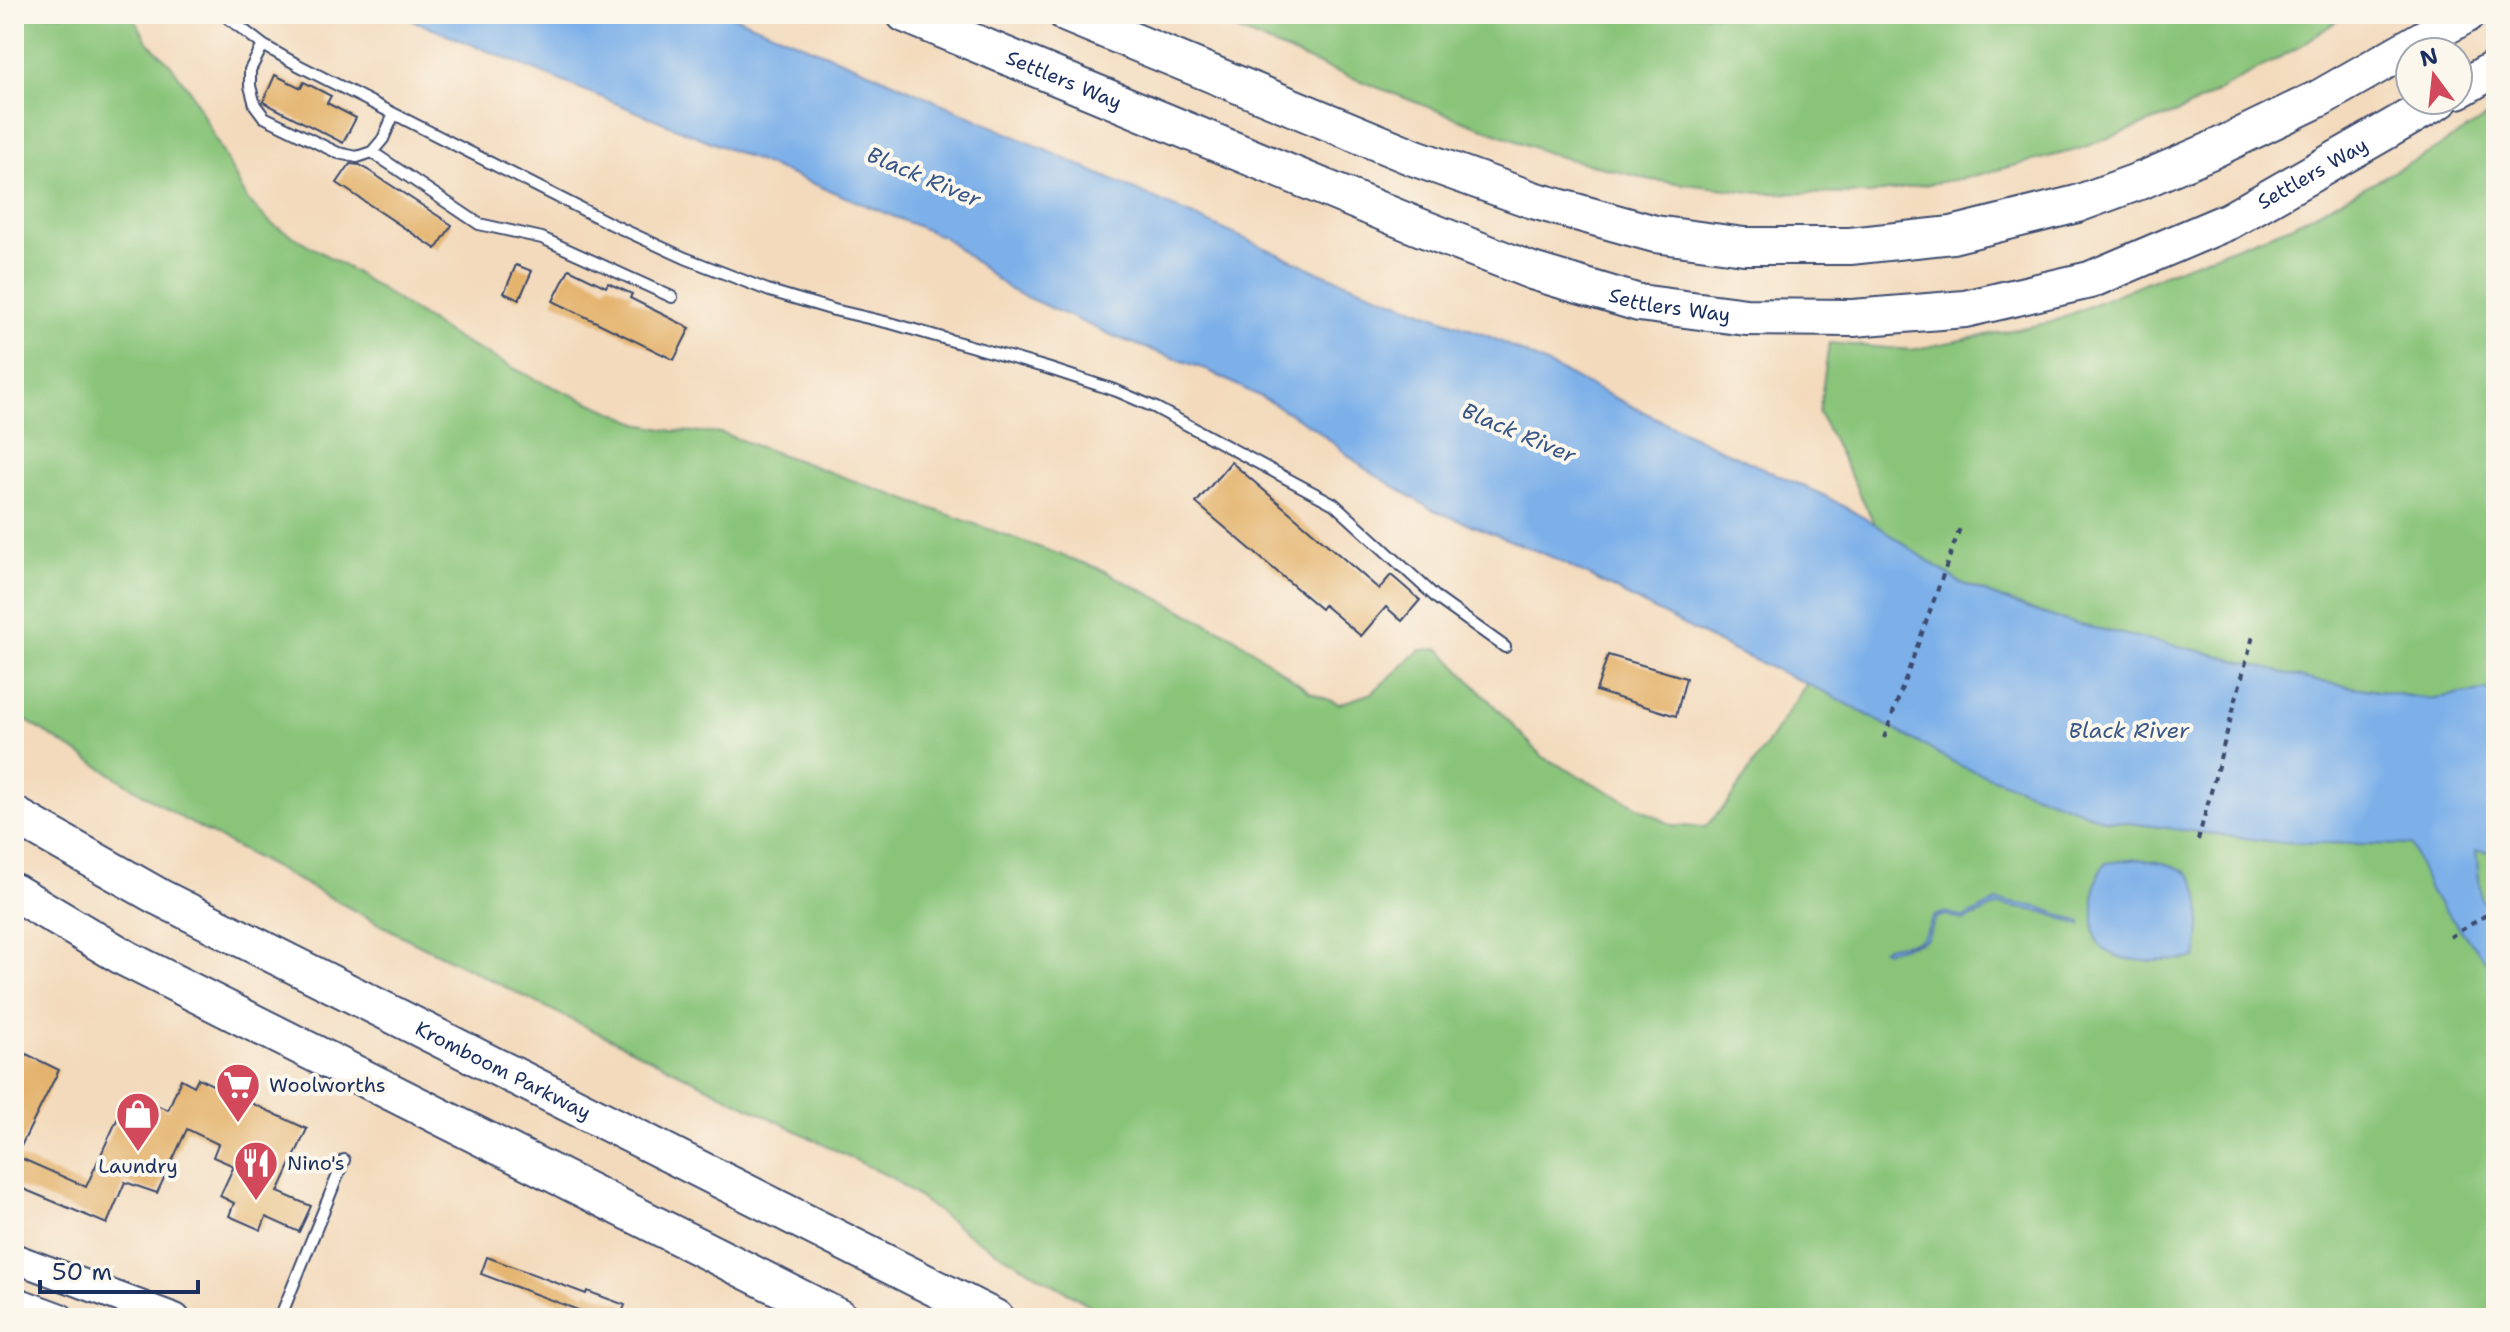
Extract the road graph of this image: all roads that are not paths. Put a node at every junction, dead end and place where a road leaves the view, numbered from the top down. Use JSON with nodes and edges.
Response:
{"nodes":[{"id":1,"x":223,"y":14,"type":"edge"},
{"id":2,"x":905,"y":14,"type":"edge"},
{"id":3,"x":1067,"y":14,"type":"edge"},
{"id":4,"x":2467,"y":14,"type":"edge"},
{"id":5,"x":263,"y":45,"type":"junction"},
{"id":6,"x":2496,"y":68,"type":"edge"},
{"id":7,"x":2474,"y":81,"type":"edge"},
{"id":8,"x":394,"y":114,"type":"junction"},
{"id":9,"x":2412,"y":116,"type":"edge"},
{"id":10,"x":372,"y":152,"type":"junction"},
{"id":11,"x":672,"y":297,"type":"dead end"},
{"id":12,"x":1505,"y":647,"type":"dead end"},
{"id":13,"x":14,"y":815,"type":"edge"},
{"id":14,"x":14,"y":892,"type":"edge"},
{"id":15,"x":344,"y":1160,"type":"dead end"},
{"id":16,"x":14,"y":1258,"type":"edge"},
{"id":17,"x":14,"y":1301,"type":"edge"},
{"id":18,"x":60,"y":1318,"type":"edge"},
{"id":19,"x":175,"y":1318,"type":"edge"},
{"id":20,"x":280,"y":1318,"type":"edge"},
{"id":21,"x":840,"y":1318,"type":"edge"},
{"id":22,"x":995,"y":1318,"type":"edge"}],
"edges":[{"from":1,"to":5,"type":"lane"},
{"from":2,"to":9,"type":"highway","name":"Settlers Way"},
{"from":3,"to":4,"type":"highway"},
{"from":5,"to":8,"type":"lane"},
{"from":5,"to":10,"type":"lane"},
{"from":6,"to":7,"type":"highway"},
{"from":8,"to":10,"type":"lane"},
{"from":8,"to":12,"type":"lane"},
{"from":10,"to":11,"type":"lane"},
{"from":13,"to":22,"type":"highway","name":"Kromboom Parkway"},
{"from":14,"to":21,"type":"highway"},
{"from":15,"to":20,"type":"lane"},
{"from":16,"to":19,"type":"main road"},
{"from":17,"to":18,"type":"main road"}]}
